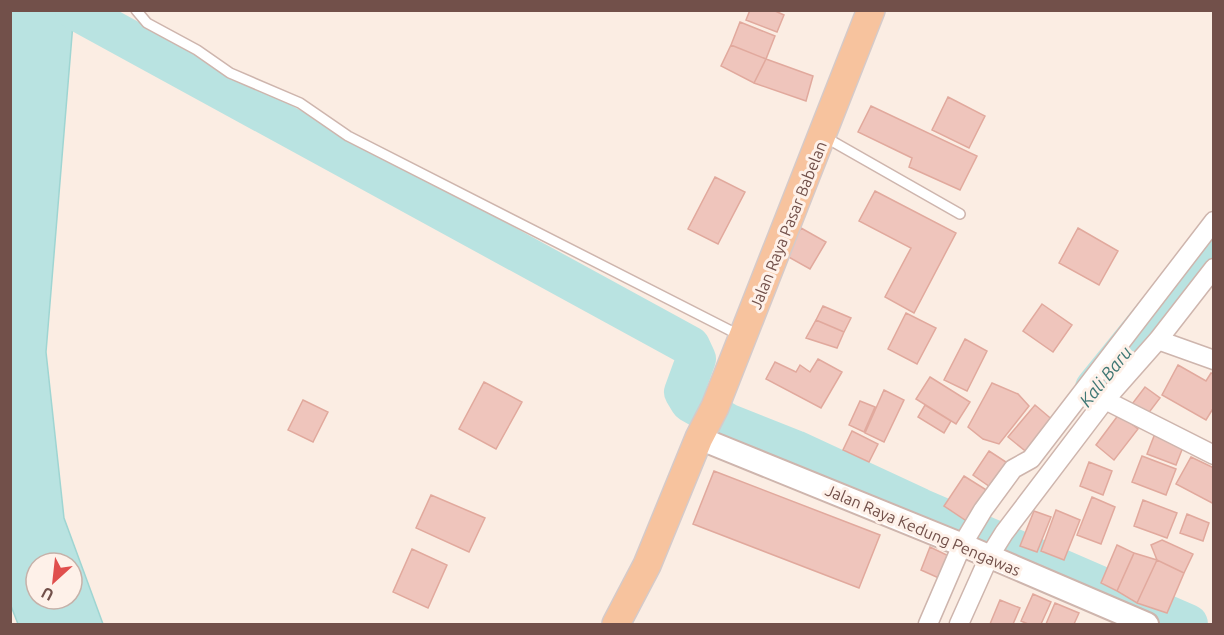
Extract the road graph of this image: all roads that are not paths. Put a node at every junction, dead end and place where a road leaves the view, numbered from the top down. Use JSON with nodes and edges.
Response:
{"nodes":[{"id":1,"x":136,"y":10,"type":"edge"},
{"id":2,"x":871,"y":10,"type":"edge"},
{"id":3,"x":823,"y":136,"type":"junction"},
{"id":4,"x":960,"y":214,"type":"dead end"},
{"id":5,"x":1214,"y":220,"type":"edge"},
{"id":6,"x":1214,"y":268,"type":"edge"},
{"id":7,"x":743,"y":337,"type":"junction"},
{"id":8,"x":1158,"y":340,"type":"junction"},
{"id":9,"x":1214,"y":360,"type":"edge"},
{"id":10,"x":1105,"y":400,"type":"junction"},
{"id":11,"x":699,"y":438,"type":"junction"},
{"id":12,"x":1214,"y":455,"type":"edge"},
{"id":13,"x":983,"y":547,"type":"junction"},
{"id":14,"x":616,"y":624,"type":"edge"},
{"id":15,"x":928,"y":624,"type":"edge"},
{"id":16,"x":959,"y":624,"type":"edge"},
{"id":17,"x":1147,"y":624,"type":"edge"}],
"edges":[{"from":1,"to":7,"type":"lane"},
{"from":2,"to":3,"type":"main road","name":"Jalan Raya Pasar Babelan"},
{"from":3,"to":4,"type":"lane"},
{"from":3,"to":7,"type":"main road","name":"Jalan Raya Pasar Babelan"},
{"from":5,"to":13,"type":"street"},
{"from":6,"to":8,"type":"street"},
{"from":7,"to":11,"type":"main road","name":"Jalan Raya Pasar Babelan"},
{"from":8,"to":9,"type":"street"},
{"from":8,"to":10,"type":"street"},
{"from":10,"to":12,"type":"street"},
{"from":10,"to":13,"type":"street"},
{"from":11,"to":13,"type":"street","name":"Jalan Raya Kedung Pengawas"},
{"from":11,"to":14,"type":"main road","name":"Jalan Raya Pasar Babelan"},
{"from":13,"to":15,"type":"street"},
{"from":13,"to":16,"type":"street"},
{"from":13,"to":17,"type":"street","name":"Jalan Raya Kedung Pengawas"}]}
